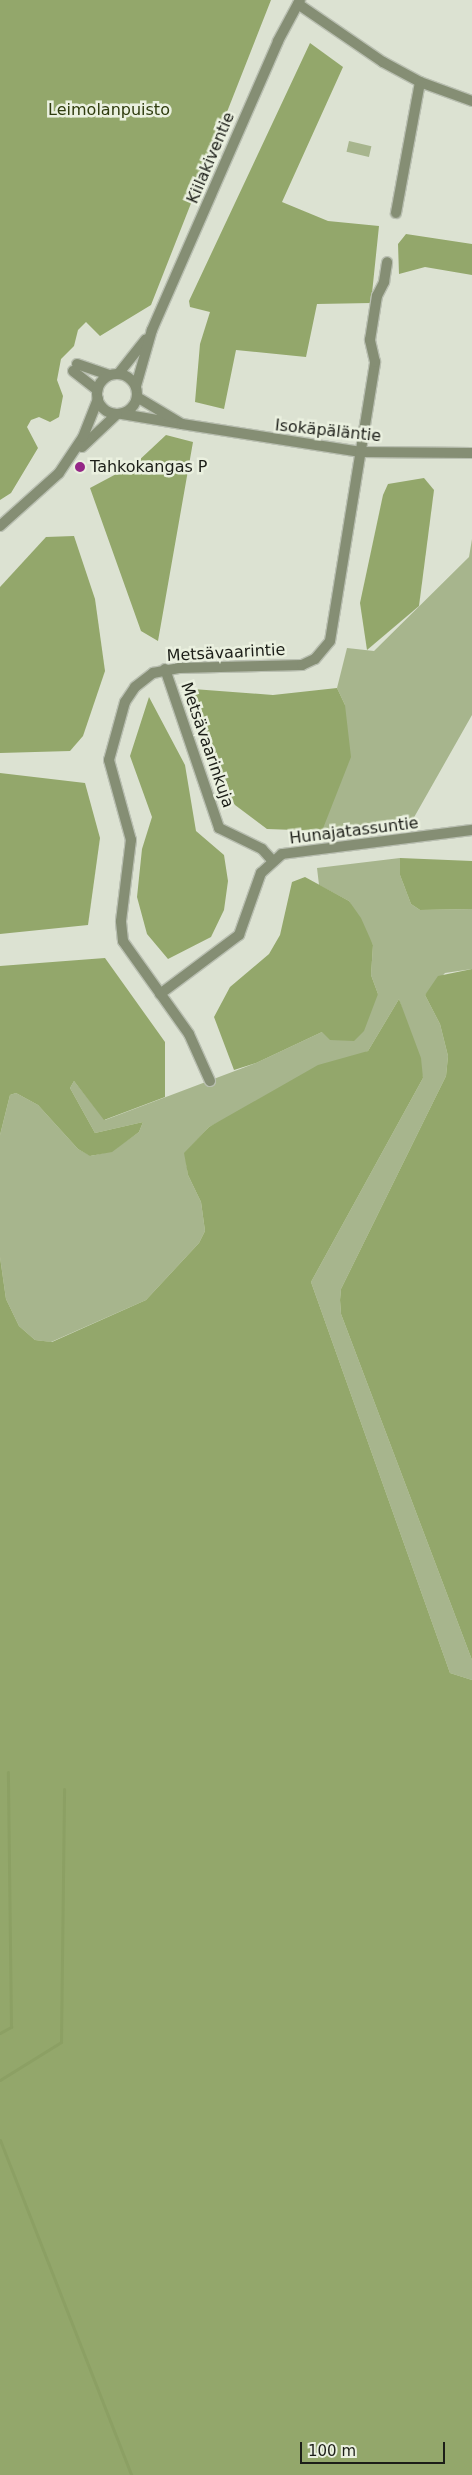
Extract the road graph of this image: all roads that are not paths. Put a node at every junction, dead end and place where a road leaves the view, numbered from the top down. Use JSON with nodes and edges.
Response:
{"nodes":[{"id":1,"x":299,"y":2,"type":"edge"},
{"id":2,"x":420,"y":82,"type":"junction"},
{"id":3,"x":472,"y":101,"type":"edge"},
{"id":4,"x":396,"y":214,"type":"dead end"},
{"id":5,"x":388,"y":262,"type":"dead end"},
{"id":6,"x":152,"y":330,"type":"junction"},
{"id":7,"x":114,"y":374,"type":"junction"},
{"id":8,"x":136,"y":386,"type":"junction"},
{"id":9,"x":97,"y":395,"type":"junction"},
{"id":10,"x":137,"y":398,"type":"junction"},
{"id":11,"x":119,"y":414,"type":"junction"},
{"id":12,"x":182,"y":424,"type":"junction"},
{"id":13,"x":361,"y":452,"type":"junction"},
{"id":14,"x":472,"y":453,"type":"edge"},
{"id":15,"x":65,"y":464,"type":"junction"},
{"id":16,"x":0,"y":526,"type":"edge"},
{"id":17,"x":165,"y":669,"type":"junction"},
{"id":18,"x":472,"y":830,"type":"edge"},
{"id":19,"x":272,"y":860,"type":"junction"},
{"id":20,"x":160,"y":994,"type":"junction"},
{"id":21,"x":210,"y":1081,"type":"dead end"}],
"edges":[{"from":1,"to":2,"type":"street"},
{"from":1,"to":6,"type":"street","name":"Kiilakiventie"},
{"from":2,"to":3,"type":"street"},
{"from":2,"to":4,"type":"street"},
{"from":5,"to":13,"type":"street","name":"Metsävaarintie"},
{"from":6,"to":7,"type":"street","name":"Kiilakiventie"},
{"from":6,"to":8,"type":"street","name":"Kiilakiventie"},
{"from":7,"to":8,"type":"street"},
{"from":7,"to":9,"type":"street"},
{"from":7,"to":9,"type":"street"},
{"from":8,"to":10,"type":"street"},
{"from":9,"to":11,"type":"street"},
{"from":9,"to":15,"type":"street"},
{"from":10,"to":11,"type":"street"},
{"from":10,"to":12,"type":"street","name":"Isokäpäläntie"},
{"from":11,"to":12,"type":"street","name":"Isokäpäläntie"},
{"from":11,"to":15,"type":"street"},
{"from":12,"to":13,"type":"street","name":"Isokäpäläntie"},
{"from":13,"to":14,"type":"street","name":"Isokäpäläntie"},
{"from":13,"to":17,"type":"street","name":"Metsävaarintie"},
{"from":15,"to":16,"type":"street"},
{"from":17,"to":19,"type":"street","name":"Metsävaarinkuja"},
{"from":17,"to":20,"type":"street","name":"Metsävaarintie"},
{"from":18,"to":19,"type":"street","name":"Hunajatassuntie"},
{"from":19,"to":20,"type":"street","name":"Hunajatassuntie"},
{"from":20,"to":21,"type":"street","name":"Metsävaarintie"}]}
